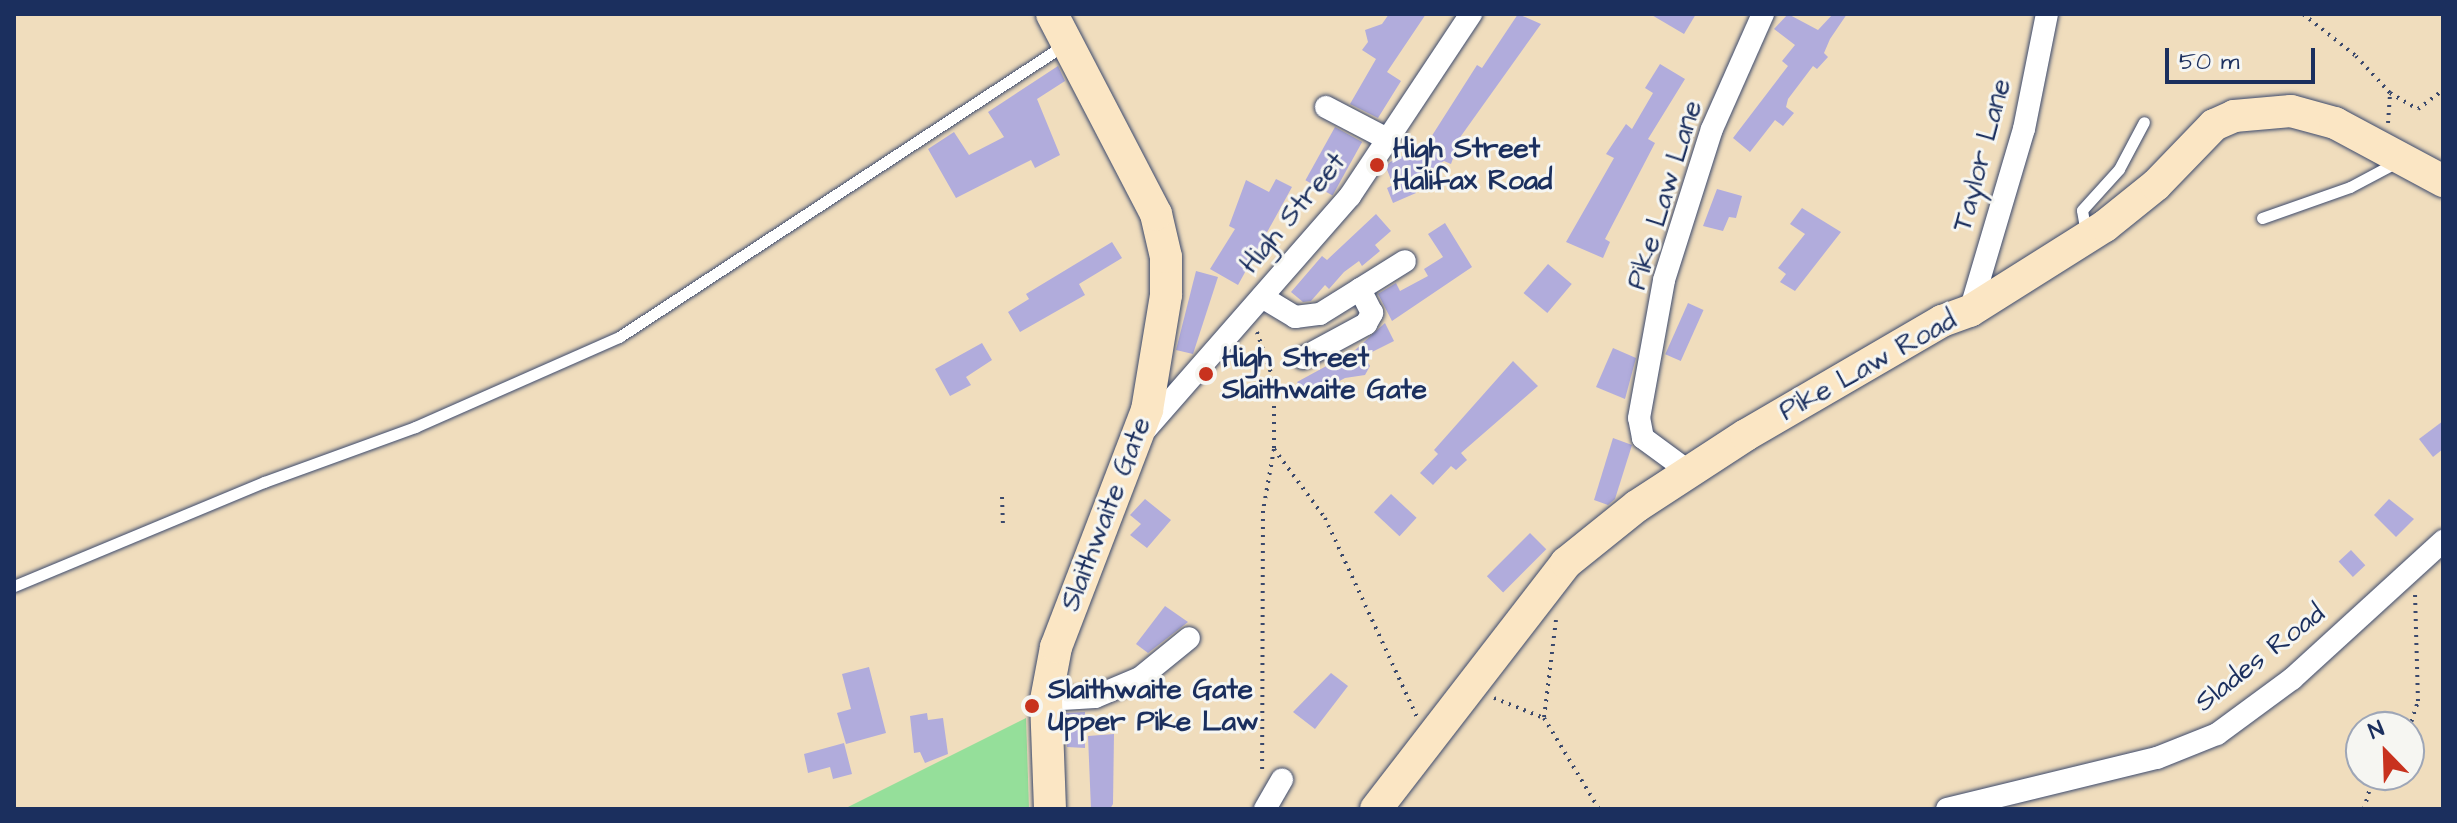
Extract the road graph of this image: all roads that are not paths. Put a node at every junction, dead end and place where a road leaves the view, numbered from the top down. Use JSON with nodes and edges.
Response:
{"nodes":[{"id":1,"x":1052,"y":14,"type":"edge"},
{"id":2,"x":1471,"y":14,"type":"edge"},
{"id":3,"x":1763,"y":14,"type":"edge"},
{"id":4,"x":2047,"y":14,"type":"edge"},
{"id":5,"x":1068,"y":43,"type":"junction"},
{"id":6,"x":1326,"y":107,"type":"dead end"},
{"id":7,"x":2144,"y":122,"type":"dead end"},
{"id":8,"x":1389,"y":140,"type":"junction"},
{"id":9,"x":2394,"y":153,"type":"junction"},
{"id":10,"x":2443,"y":181,"type":"edge"},
{"id":11,"x":2262,"y":218,"type":"dead end"},
{"id":12,"x":2086,"y":238,"type":"junction"},
{"id":13,"x":1405,"y":261,"type":"dead end"},
{"id":14,"x":1360,"y":289,"type":"junction"},
{"id":15,"x":1256,"y":304,"type":"junction"},
{"id":16,"x":1970,"y":311,"type":"junction"},
{"id":17,"x":1303,"y":358,"type":"dead end"},
{"id":18,"x":1140,"y":436,"type":"junction"},
{"id":19,"x":1688,"y":471,"type":"junction"},
{"id":20,"x":2443,"y":541,"type":"edge"},
{"id":21,"x":14,"y":586,"type":"edge"},
{"id":22,"x":1189,"y":638,"type":"dead end"},
{"id":23,"x":1046,"y":700,"type":"junction"},
{"id":24,"x":1272,"y":778,"type":"road end"},
{"id":25,"x":1050,"y":809,"type":"edge"},
{"id":26,"x":1265,"y":809,"type":"edge"},
{"id":27,"x":1376,"y":809,"type":"edge"},
{"id":28,"x":1947,"y":809,"type":"edge"}],
"edges":[{"from":1,"to":5,"type":"street","name":"Slaithwaite Gate"},
{"from":2,"to":8,"type":"street","name":"High Street"},
{"from":3,"to":19,"type":"street","name":"Pike Law Lane"},
{"from":4,"to":16,"type":"street","name":"Taylor Lane"},
{"from":5,"to":18,"type":"street","name":"Slaithwaite Gate"},
{"from":5,"to":21,"type":"lane"},
{"from":6,"to":8,"type":"street"},
{"from":7,"to":12,"type":"lane"},
{"from":8,"to":15,"type":"street","name":"High Street"},
{"from":9,"to":10,"type":"street","name":"Pike Law Road"},
{"from":9,"to":11,"type":"lane"},
{"from":9,"to":12,"type":"street","name":"Pike Law Road"},
{"from":12,"to":16,"type":"street","name":"Pike Law Road"},
{"from":13,"to":14,"type":"street"},
{"from":14,"to":15,"type":"street"},
{"from":14,"to":17,"type":"street"},
{"from":15,"to":18,"type":"street","name":"High Street"},
{"from":16,"to":19,"type":"street","name":"Pike Law Road"},
{"from":18,"to":23,"type":"street","name":"Slaithwaite Gate"},
{"from":19,"to":27,"type":"street","name":"Pike Law Road"},
{"from":20,"to":28,"type":"street","name":"Slades Road"},
{"from":22,"to":23,"type":"street"},
{"from":23,"to":25,"type":"street","name":"Slaithwaite Gate"},
{"from":24,"to":26,"type":"street"}]}
